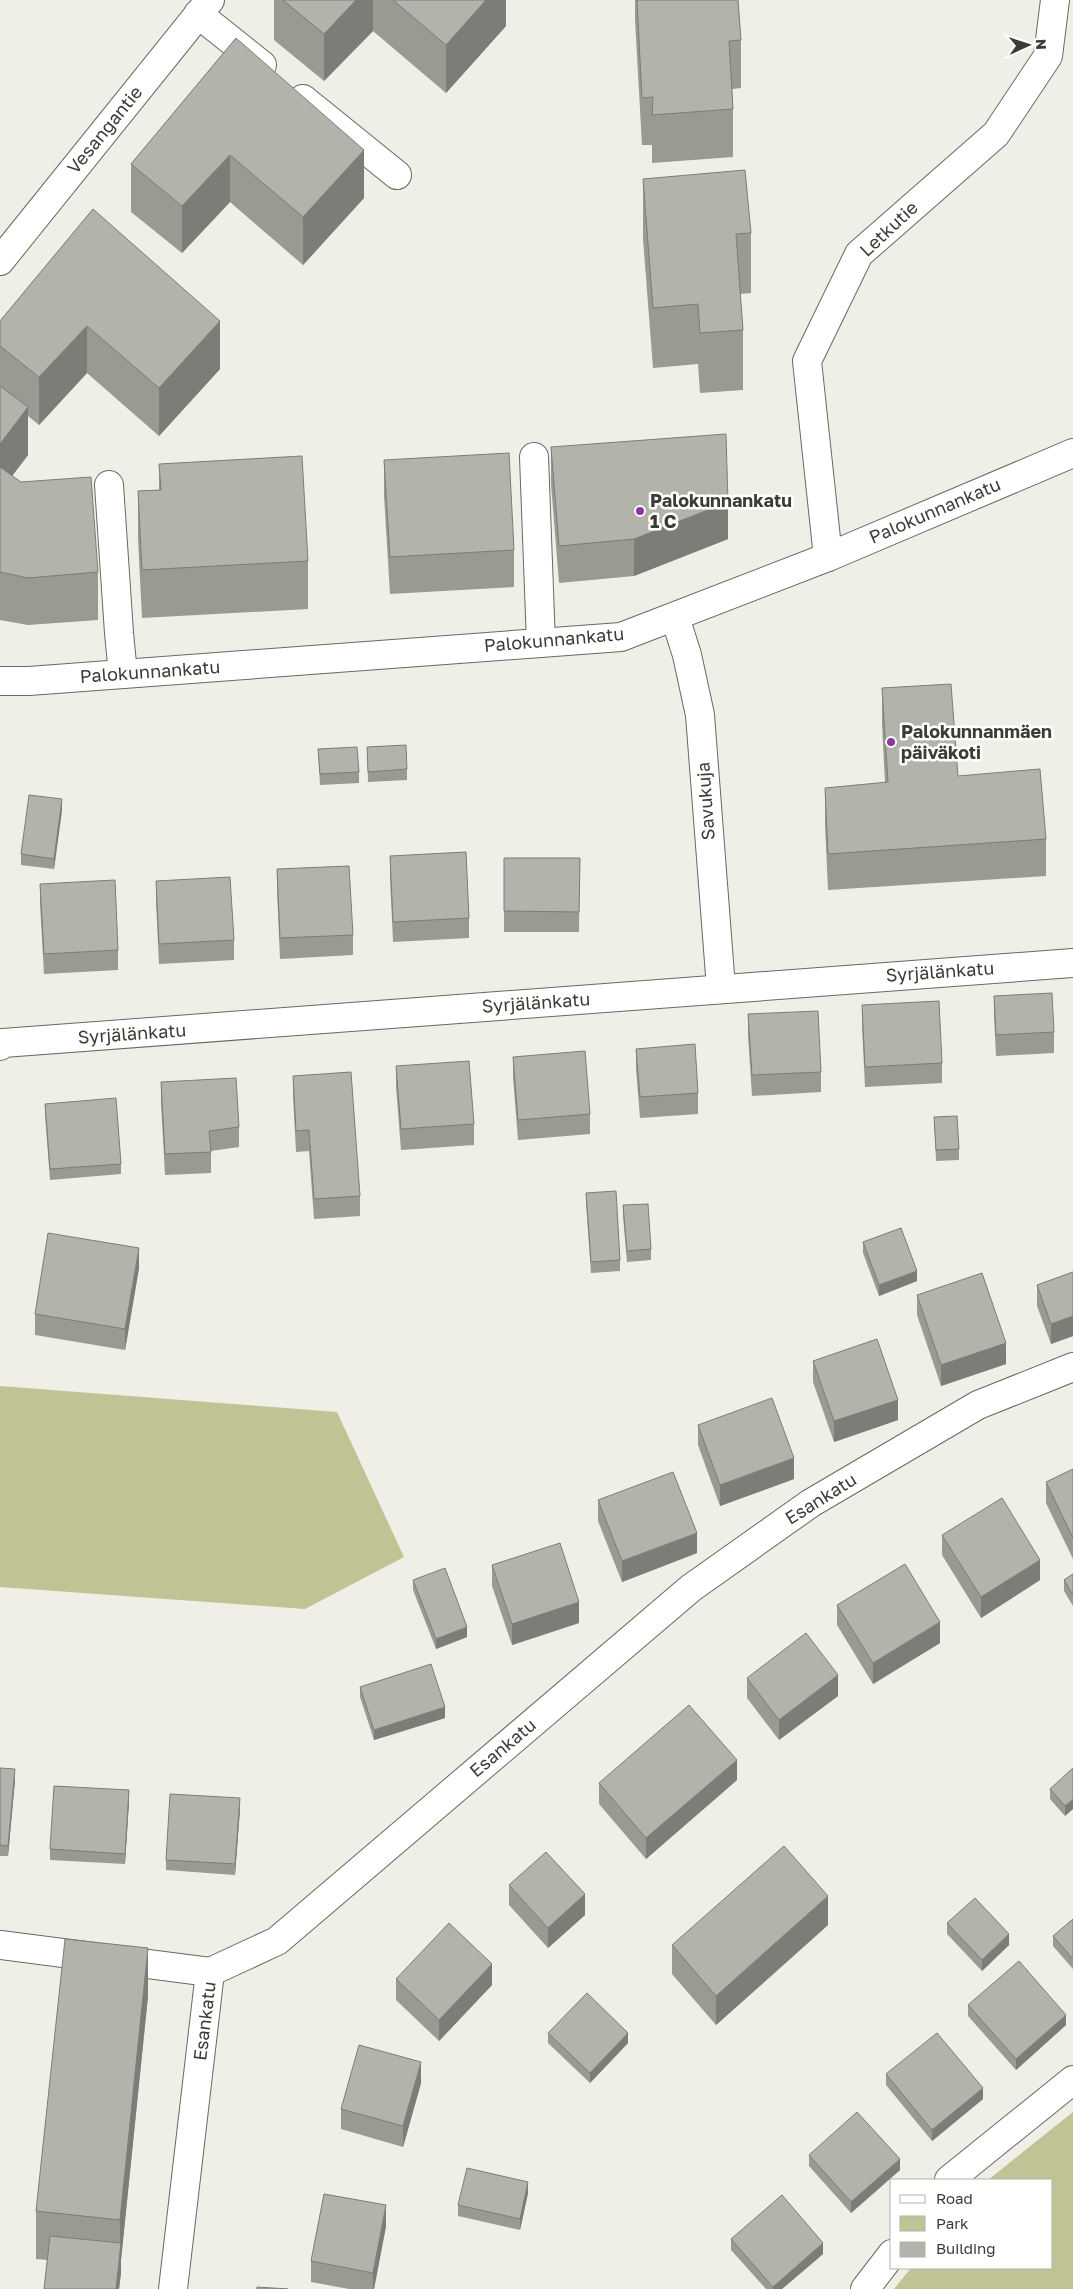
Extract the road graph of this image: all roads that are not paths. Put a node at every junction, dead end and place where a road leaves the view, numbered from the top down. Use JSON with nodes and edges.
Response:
{"nodes":[{"id":1,"x":1055,"y":0,"type":"edge"},
{"id":2,"x":204,"y":7,"type":"edge"},
{"id":3,"x":397,"y":175,"type":"dead end"},
{"id":4,"x":0,"y":261,"type":"edge"},
{"id":5,"x":1073,"y":453,"type":"edge"},
{"id":6,"x":534,"y":457,"type":"dead end"},
{"id":7,"x":109,"y":485,"type":"dead end"},
{"id":8,"x":828,"y":557,"type":"junction"},
{"id":9,"x":675,"y":617,"type":"junction"},
{"id":10,"x":542,"y":643,"type":"junction"},
{"id":11,"x":124,"y":674,"type":"junction"},
{"id":12,"x":0,"y":681,"type":"edge"},
{"id":13,"x":1073,"y":963,"type":"edge"},
{"id":14,"x":721,"y":988,"type":"junction"},
{"id":15,"x":0,"y":1046,"type":"edge"},
{"id":16,"x":1073,"y":1367,"type":"edge"},
{"id":17,"x":0,"y":1945,"type":"edge"},
{"id":18,"x":210,"y":1972,"type":"junction"},
{"id":19,"x":1073,"y":2080,"type":"edge"},
{"id":20,"x":950,"y":2179,"type":"edge"},
{"id":21,"x":890,"y":2257,"type":"edge"},
{"id":22,"x":173,"y":2289,"type":"edge"},
{"id":23,"x":865,"y":2289,"type":"edge"}],
"edges":[{"from":1,"to":8,"type":"street","name":"Letkutie"},
{"from":2,"to":3,"type":"street"},
{"from":2,"to":4,"type":"street","name":"Vesangantie"},
{"from":5,"to":8,"type":"street","name":"Palokunnankatu"},
{"from":6,"to":10,"type":"street"},
{"from":7,"to":11,"type":"street"},
{"from":8,"to":9,"type":"street","name":"Palokunnankatu"},
{"from":9,"to":10,"type":"street","name":"Palokunnankatu"},
{"from":9,"to":14,"type":"street","name":"Savukuja"},
{"from":10,"to":11,"type":"street","name":"Palokunnankatu"},
{"from":11,"to":12,"type":"street","name":"Palokunnankatu"},
{"from":13,"to":14,"type":"street","name":"Syrjälänkatu"},
{"from":14,"to":15,"type":"street","name":"Syrjälänkatu"},
{"from":16,"to":18,"type":"street","name":"Esankatu"},
{"from":17,"to":18,"type":"street"},
{"from":18,"to":22,"type":"street","name":"Esankatu"},
{"from":19,"to":20,"type":"street"},
{"from":21,"to":23,"type":"street"}]}
